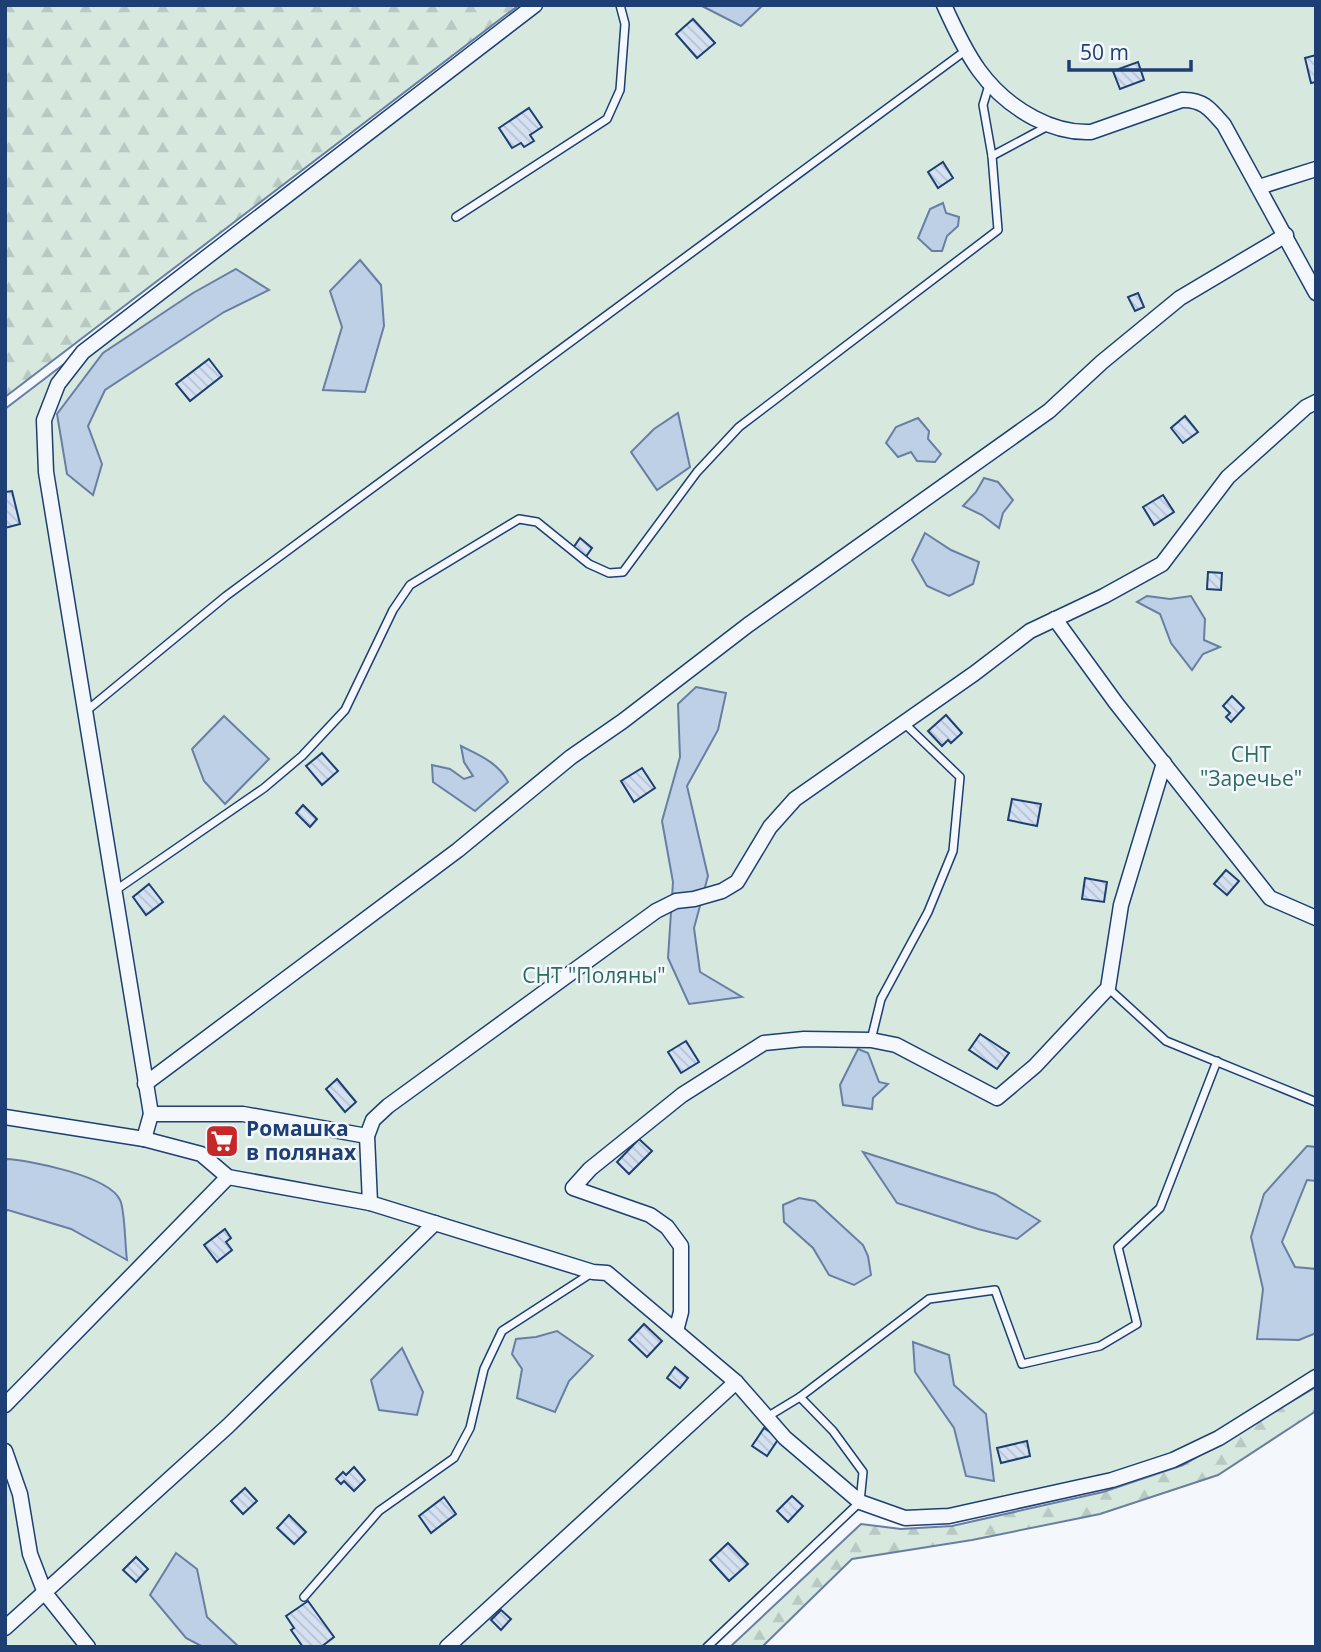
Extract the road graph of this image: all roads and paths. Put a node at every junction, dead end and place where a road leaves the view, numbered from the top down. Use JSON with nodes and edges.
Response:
{"nodes":[{"id":1,"x":535,"y":5,"type":"edge"},
{"id":2,"x":620,"y":5,"type":"edge"},
{"id":3,"x":944,"y":5,"type":"edge"},
{"id":4,"x":965,"y":51,"type":"junction"},
{"id":5,"x":989,"y":84,"type":"junction"},
{"id":6,"x":1049,"y":126,"type":"junction"},
{"id":7,"x":992,"y":156,"type":"junction"},
{"id":8,"x":1316,"y":169,"type":"edge"},
{"id":9,"x":1259,"y":187,"type":"junction"},
{"id":10,"x":456,"y":217,"type":"dead end"},
{"id":11,"x":1286,"y":235,"type":"junction"},
{"id":12,"x":1316,"y":293,"type":"edge"},
{"id":13,"x":1316,"y":402,"type":"edge"},
{"id":14,"x":1055,"y":619,"type":"junction"},
{"id":15,"x":85,"y":712,"type":"junction"},
{"id":16,"x":904,"y":723,"type":"junction"},
{"id":17,"x":1164,"y":763,"type":"junction"},
{"id":18,"x":113,"y":892,"type":"junction"},
{"id":19,"x":1316,"y":918,"type":"edge"},
{"id":20,"x":1108,"y":988,"type":"junction"},
{"id":21,"x":871,"y":1040,"type":"junction"},
{"id":22,"x":1217,"y":1061,"type":"junction"},
{"id":23,"x":145,"y":1084,"type":"junction"},
{"id":24,"x":1316,"y":1102,"type":"edge"},
{"id":25,"x":151,"y":1114,"type":"junction"},
{"id":26,"x":5,"y":1117,"type":"edge"},
{"id":27,"x":367,"y":1136,"type":"junction"},
{"id":28,"x":144,"y":1139,"type":"junction"},
{"id":29,"x":228,"y":1177,"type":"junction"},
{"id":30,"x":370,"y":1203,"type":"junction"},
{"id":31,"x":435,"y":1223,"type":"junction"},
{"id":32,"x":593,"y":1272,"type":"junction"},
{"id":33,"x":676,"y":1331,"type":"junction"},
{"id":34,"x":1316,"y":1377,"type":"edge"},
{"id":35,"x":736,"y":1382,"type":"junction"},
{"id":36,"x":800,"y":1397,"type":"junction"},
{"id":37,"x":5,"y":1405,"type":"edge"},
{"id":38,"x":767,"y":1418,"type":"junction"},
{"id":39,"x":5,"y":1451,"type":"edge"},
{"id":40,"x":860,"y":1502,"type":"junction"},
{"id":41,"x":45,"y":1592,"type":"junction"},
{"id":42,"x":304,"y":1597,"type":"dead end"},
{"id":43,"x":5,"y":1628,"type":"edge"},
{"id":44,"x":88,"y":1647,"type":"edge"},
{"id":45,"x":447,"y":1647,"type":"edge"},
{"id":46,"x":707,"y":1647,"type":"edge"}],
"edges":[{"from":1,"to":15,"type":"street"},
{"from":2,"to":10,"type":"lane"},
{"from":3,"to":4,"type":"street"},
{"from":4,"to":5,"type":"street"},
{"from":4,"to":15,"type":"lane"},
{"from":5,"to":6,"type":"street"},
{"from":5,"to":7,"type":"lane"},
{"from":6,"to":7,"type":"lane"},
{"from":6,"to":9,"type":"street"},
{"from":7,"to":18,"type":"lane"},
{"from":8,"to":9,"type":"street"},
{"from":9,"to":11,"type":"street"},
{"from":11,"to":12,"type":"street"},
{"from":11,"to":23,"type":"street"},
{"from":13,"to":14,"type":"street"},
{"from":14,"to":16,"type":"street"},
{"from":14,"to":17,"type":"street"},
{"from":15,"to":18,"type":"street"},
{"from":16,"to":21,"type":"lane"},
{"from":16,"to":27,"type":"street"},
{"from":17,"to":19,"type":"street"},
{"from":17,"to":20,"type":"street"},
{"from":18,"to":23,"type":"street"},
{"from":20,"to":21,"type":"street"},
{"from":20,"to":22,"type":"lane"},
{"from":21,"to":33,"type":"street"},
{"from":22,"to":24,"type":"lane"},
{"from":22,"to":36,"type":"lane"},
{"from":23,"to":25,"type":"street"},
{"from":25,"to":27,"type":"street"},
{"from":25,"to":28,"type":"street"},
{"from":26,"to":28,"type":"street"},
{"from":27,"to":30,"type":"street"},
{"from":28,"to":29,"type":"street"},
{"from":29,"to":30,"type":"street"},
{"from":29,"to":37,"type":"street"},
{"from":30,"to":31,"type":"street"},
{"from":31,"to":32,"type":"street"},
{"from":31,"to":41,"type":"street"},
{"from":32,"to":33,"type":"street"},
{"from":32,"to":42,"type":"lane"},
{"from":33,"to":35,"type":"street"},
{"from":34,"to":40,"type":"street"},
{"from":35,"to":38,"type":"street"},
{"from":35,"to":45,"type":"street"},
{"from":36,"to":38,"type":"lane"},
{"from":36,"to":40,"type":"lane"},
{"from":38,"to":40,"type":"street"},
{"from":39,"to":41,"type":"street"},
{"from":40,"to":46,"type":"lane"},
{"from":41,"to":43,"type":"street"},
{"from":41,"to":44,"type":"street"}]}
